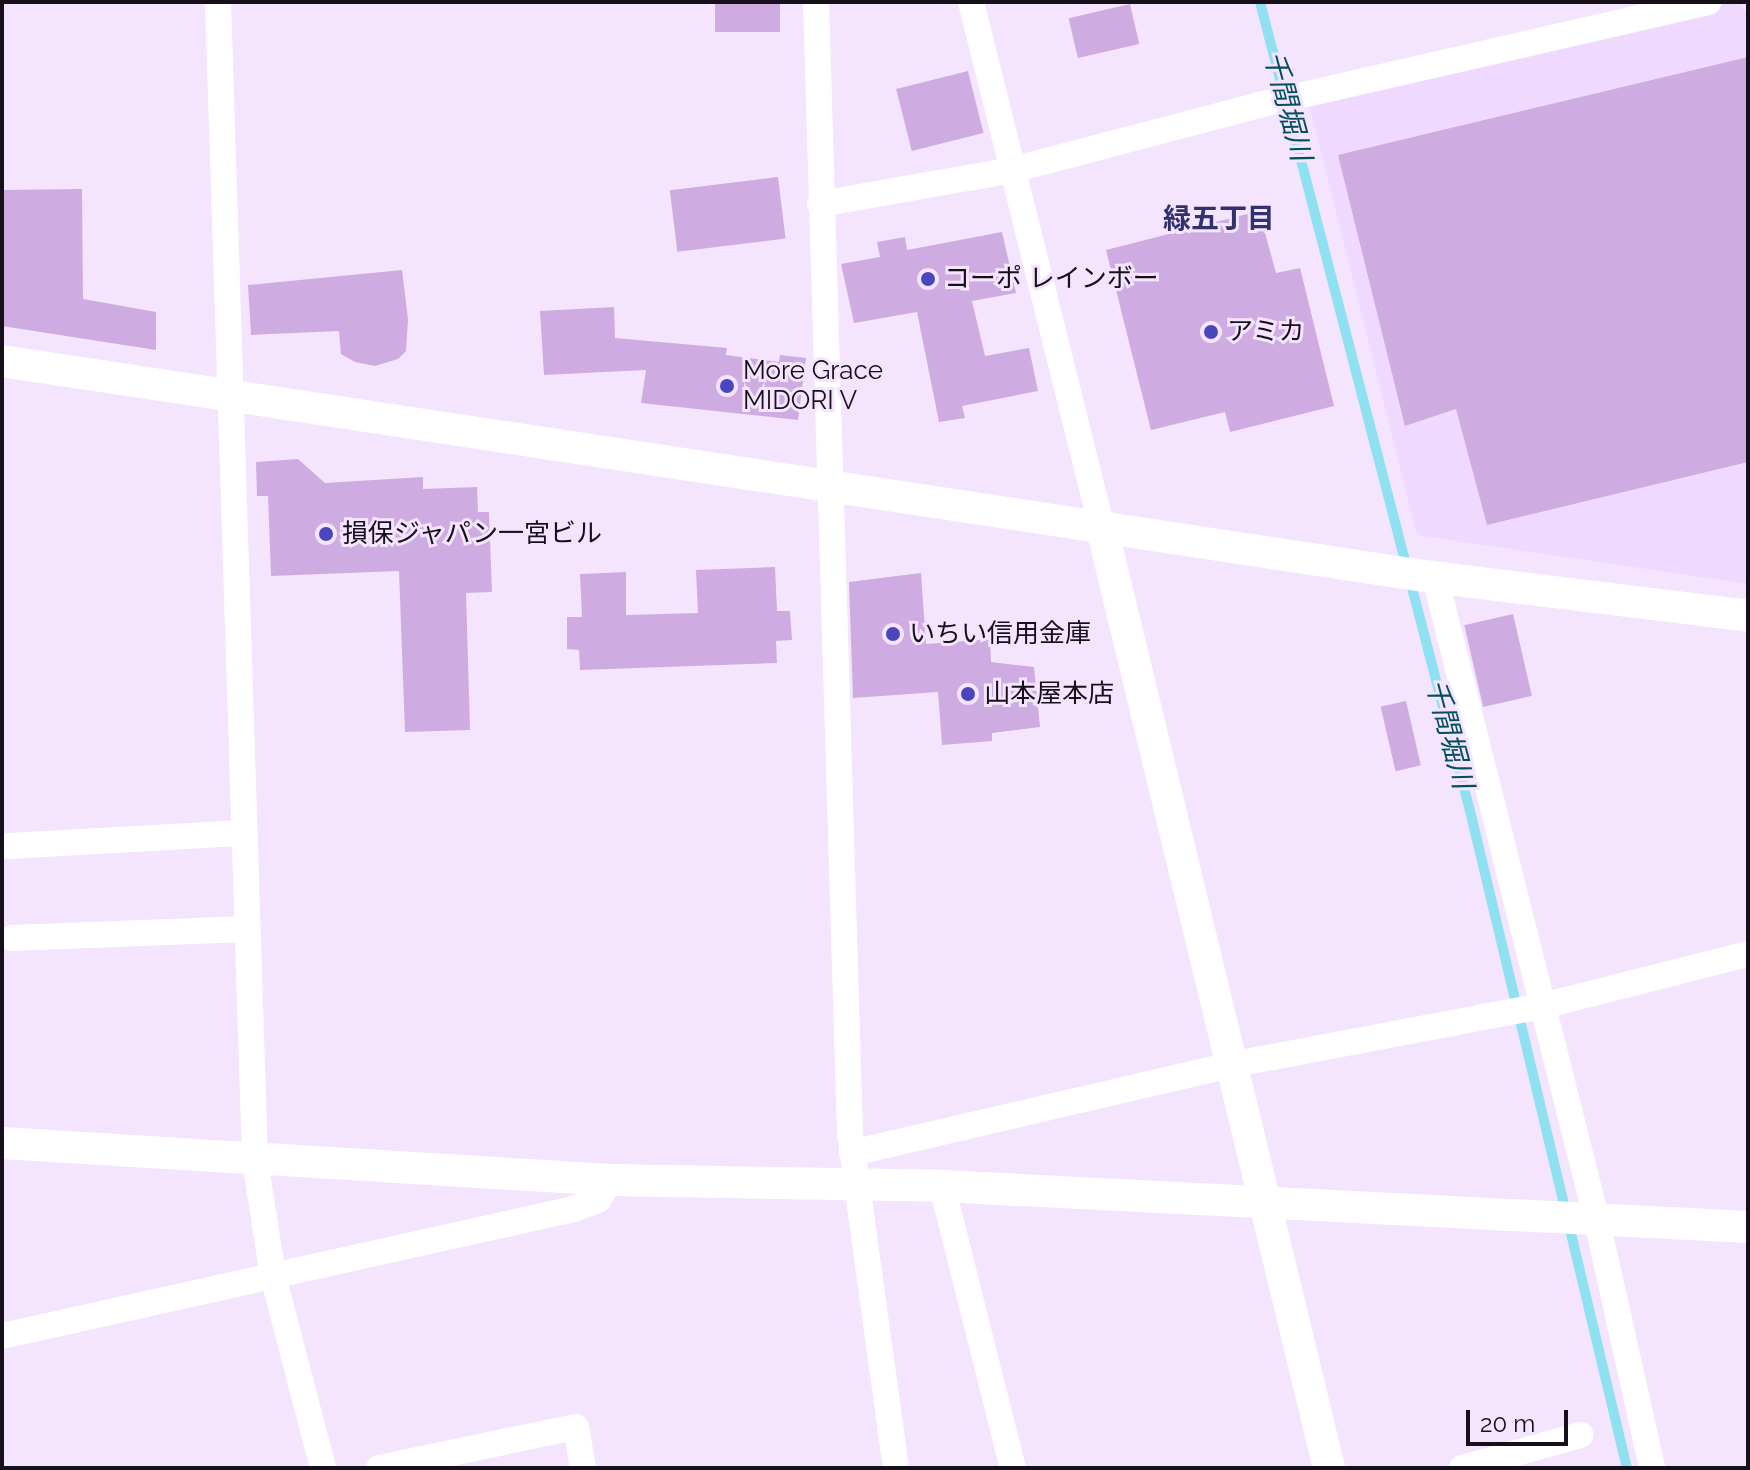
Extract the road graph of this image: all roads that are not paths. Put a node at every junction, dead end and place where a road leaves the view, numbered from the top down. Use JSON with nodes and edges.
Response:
{"nodes":[{"id":1,"x":218,"y":2,"type":"edge"},
{"id":2,"x":816,"y":2,"type":"edge"},
{"id":3,"x":971,"y":2,"type":"edge"},
{"id":4,"x":1708,"y":2,"type":"edge"},
{"id":5,"x":1012,"y":170,"type":"junction"},
{"id":6,"x":820,"y":204,"type":"junction"},
{"id":7,"x":2,"y":361,"type":"edge"},
{"id":8,"x":234,"y":396,"type":"junction"},
{"id":9,"x":834,"y":483,"type":"junction"},
{"id":10,"x":1101,"y":524,"type":"junction"},
{"id":11,"x":1430,"y":577,"type":"junction"},
{"id":12,"x":1748,"y":616,"type":"edge"},
{"id":13,"x":244,"y":833,"type":"junction"},
{"id":14,"x":9,"y":846,"type":"dead end"},
{"id":15,"x":246,"y":929,"type":"junction"},
{"id":16,"x":12,"y":938,"type":"dead end"},
{"id":17,"x":1748,"y":954,"type":"edge"},
{"id":18,"x":1536,"y":1008,"type":"junction"},
{"id":19,"x":1230,"y":1065,"type":"junction"},
{"id":20,"x":2,"y":1143,"type":"edge"},
{"id":21,"x":852,"y":1153,"type":"junction"},
{"id":22,"x":255,"y":1160,"type":"junction"},
{"id":23,"x":610,"y":1180,"type":"junction"},
{"id":24,"x":856,"y":1185,"type":"junction"},
{"id":25,"x":942,"y":1186,"type":"junction"},
{"id":26,"x":1262,"y":1202,"type":"junction"},
{"id":27,"x":1592,"y":1220,"type":"junction"},
{"id":28,"x":1748,"y":1227,"type":"edge"},
{"id":29,"x":273,"y":1276,"type":"junction"},
{"id":30,"x":2,"y":1336,"type":"edge"},
{"id":31,"x":1580,"y":1435,"type":"dead end"},
{"id":32,"x":323,"y":1468,"type":"edge"},
{"id":33,"x":379,"y":1468,"type":"edge"},
{"id":34,"x":583,"y":1468,"type":"edge"},
{"id":35,"x":896,"y":1468,"type":"edge"},
{"id":36,"x":1013,"y":1468,"type":"edge"},
{"id":37,"x":1329,"y":1468,"type":"edge"},
{"id":38,"x":1462,"y":1468,"type":"edge"},
{"id":39,"x":1652,"y":1468,"type":"edge"}],
"edges":[{"from":1,"to":8,"type":"street"},
{"from":2,"to":6,"type":"street"},
{"from":3,"to":5,"type":"street"},
{"from":4,"to":5,"type":"street"},
{"from":5,"to":6,"type":"street"},
{"from":5,"to":10,"type":"street"},
{"from":6,"to":9,"type":"street"},
{"from":7,"to":8,"type":"street"},
{"from":8,"to":9,"type":"street"},
{"from":8,"to":13,"type":"street"},
{"from":9,"to":10,"type":"street"},
{"from":9,"to":21,"type":"street"},
{"from":10,"to":11,"type":"street"},
{"from":10,"to":19,"type":"street"},
{"from":11,"to":12,"type":"street"},
{"from":11,"to":18,"type":"street"},
{"from":13,"to":14,"type":"street"},
{"from":13,"to":15,"type":"street"},
{"from":15,"to":16,"type":"street"},
{"from":15,"to":22,"type":"street"},
{"from":17,"to":18,"type":"street"},
{"from":18,"to":19,"type":"street"},
{"from":18,"to":27,"type":"street"},
{"from":19,"to":21,"type":"street"},
{"from":19,"to":26,"type":"street"},
{"from":20,"to":22,"type":"street"},
{"from":21,"to":24,"type":"street"},
{"from":22,"to":23,"type":"street"},
{"from":22,"to":29,"type":"street"},
{"from":23,"to":24,"type":"street"},
{"from":23,"to":29,"type":"street"},
{"from":24,"to":25,"type":"street"},
{"from":24,"to":35,"type":"street"},
{"from":25,"to":26,"type":"street"},
{"from":25,"to":36,"type":"street"},
{"from":26,"to":27,"type":"street"},
{"from":26,"to":37,"type":"street"},
{"from":27,"to":28,"type":"street"},
{"from":27,"to":39,"type":"street"},
{"from":29,"to":30,"type":"street"},
{"from":29,"to":32,"type":"street"},
{"from":31,"to":38,"type":"street"},
{"from":33,"to":34,"type":"street"}]}
